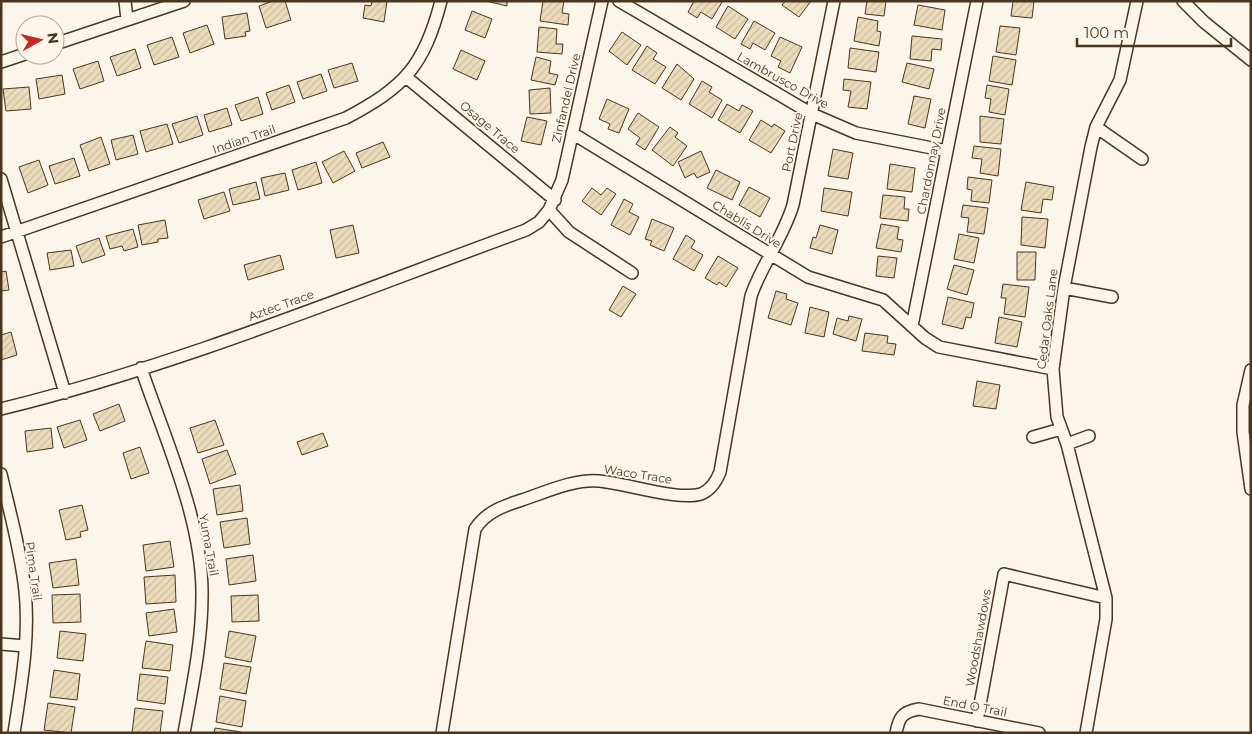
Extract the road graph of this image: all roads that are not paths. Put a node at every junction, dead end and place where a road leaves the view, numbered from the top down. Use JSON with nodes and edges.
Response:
{"nodes":[{"id":1,"x":125,"y":1,"type":"edge"},
{"id":2,"x":184,"y":1,"type":"edge"},
{"id":3,"x":441,"y":1,"type":"edge"},
{"id":4,"x":602,"y":1,"type":"edge"},
{"id":5,"x":619,"y":1,"type":"edge"},
{"id":6,"x":834,"y":1,"type":"edge"},
{"id":7,"x":977,"y":1,"type":"edge"},
{"id":8,"x":1137,"y":1,"type":"edge"},
{"id":9,"x":1184,"y":1,"type":"edge"},
{"id":10,"x":128,"y":20,"type":"junction"},
{"id":11,"x":65,"y":41,"type":"edge"},
{"id":12,"x":15,"y":57,"type":"edge"},
{"id":13,"x":1251,"y":60,"type":"edge"},
{"id":14,"x":1,"y":62,"type":"edge"},
{"id":15,"x":406,"y":77,"type":"junction"},
{"id":16,"x":812,"y":114,"type":"junction"},
{"id":17,"x":1096,"y":127,"type":"junction"},
{"id":18,"x":572,"y":133,"type":"junction"},
{"id":19,"x":946,"y":151,"type":"junction"},
{"id":20,"x":1142,"y":159,"type":"dead end"},
{"id":21,"x":1,"y":179,"type":"edge"},
{"id":22,"x":552,"y":205,"type":"junction"},
{"id":23,"x":18,"y":233,"type":"junction"},
{"id":24,"x":1,"y":236,"type":"edge"},
{"id":25,"x":771,"y":255,"type":"junction"},
{"id":26,"x":632,"y":273,"type":"dead end"},
{"id":27,"x":1064,"y":288,"type":"junction"},
{"id":28,"x":1112,"y":297,"type":"dead end"},
{"id":29,"x":912,"y":326,"type":"junction"},
{"id":30,"x":141,"y":368,"type":"junction"},
{"id":31,"x":1053,"y":369,"type":"junction"},
{"id":32,"x":1251,"y":370,"type":"edge"},
{"id":33,"x":65,"y":393,"type":"junction"},
{"id":34,"x":1,"y":409,"type":"edge"},
{"id":35,"x":1061,"y":429,"type":"junction"},
{"id":36,"x":1089,"y":436,"type":"dead end"},
{"id":37,"x":1033,"y":437,"type":"dead end"},
{"id":38,"x":1066,"y":444,"type":"junction"},
{"id":39,"x":1,"y":474,"type":"edge"},
{"id":40,"x":1251,"y":489,"type":"edge"},
{"id":41,"x":1106,"y":598,"type":"junction"},
{"id":42,"x":1,"y":644,"type":"edge"},
{"id":43,"x":25,"y":646,"type":"junction"},
{"id":44,"x":977,"y":721,"type":"junction"},
{"id":45,"x":14,"y":733,"type":"edge"},
{"id":46,"x":184,"y":733,"type":"edge"},
{"id":47,"x":442,"y":733,"type":"edge"},
{"id":48,"x":896,"y":733,"type":"edge"},
{"id":49,"x":1039,"y":733,"type":"edge"},
{"id":50,"x":1086,"y":733,"type":"edge"}],
"edges":[{"from":1,"to":10,"type":"street"},
{"from":2,"to":10,"type":"street"},
{"from":3,"to":15,"type":"street","name":"Indian Trail"},
{"from":4,"to":18,"type":"street","name":"Zinfandel Drive"},
{"from":5,"to":16,"type":"street","name":"Lambrusco Drive"},
{"from":6,"to":16,"type":"street","name":"Port Drive"},
{"from":7,"to":19,"type":"street","name":"Chardonnay Drive"},
{"from":8,"to":17,"type":"street","name":"Cedar Oaks Lane"},
{"from":9,"to":13,"type":"street"},
{"from":10,"to":11,"type":"street"},
{"from":12,"to":14,"type":"street"},
{"from":15,"to":22,"type":"street","name":"Osage Trace"},
{"from":15,"to":23,"type":"street","name":"Indian Trail"},
{"from":16,"to":19,"type":"street","name":"Lambrusco Drive"},
{"from":16,"to":25,"type":"street","name":"Port Drive"},
{"from":17,"to":20,"type":"street"},
{"from":17,"to":27,"type":"street","name":"Cedar Oaks Lane"},
{"from":18,"to":22,"type":"street","name":"Zinfandel Drive"},
{"from":18,"to":25,"type":"street","name":"Chablis Drive"},
{"from":19,"to":29,"type":"street","name":"Chardonnay Drive"},
{"from":21,"to":23,"type":"street"},
{"from":22,"to":26,"type":"street","name":"Osage Trace"},
{"from":22,"to":30,"type":"street","name":"Aztec Trace"},
{"from":23,"to":24,"type":"street","name":"Indian Trail"},
{"from":23,"to":33,"type":"street"},
{"from":25,"to":29,"type":"street","name":"Chablis Drive"},
{"from":25,"to":47,"type":"street","name":"Waco Trace"},
{"from":27,"to":28,"type":"street"},
{"from":27,"to":31,"type":"street","name":"Cedar Oaks Lane"},
{"from":29,"to":31,"type":"street","name":"Chablis Drive"},
{"from":30,"to":33,"type":"street","name":"Aztec Trace"},
{"from":30,"to":46,"type":"street","name":"Yuma Trail"},
{"from":31,"to":35,"type":"street","name":"Cedar Oaks Lane"},
{"from":32,"to":40,"type":"street"},
{"from":33,"to":34,"type":"street","name":"Aztec Trace"},
{"from":35,"to":37,"type":"street"},
{"from":35,"to":38,"type":"street","name":"Cedar Oaks Lane"},
{"from":36,"to":38,"type":"street"},
{"from":38,"to":41,"type":"street","name":"Cedar Oaks Lane"},
{"from":39,"to":43,"type":"street","name":"Pima Trail"},
{"from":41,"to":44,"type":"street","name":"Woodshawdows"},
{"from":41,"to":50,"type":"street","name":"Cedar Oaks Lane"},
{"from":42,"to":43,"type":"street"},
{"from":43,"to":45,"type":"street","name":"Pima Trail"},
{"from":44,"to":48,"type":"street","name":"End O Trail"},
{"from":44,"to":49,"type":"street","name":"End O Trail"}]}
